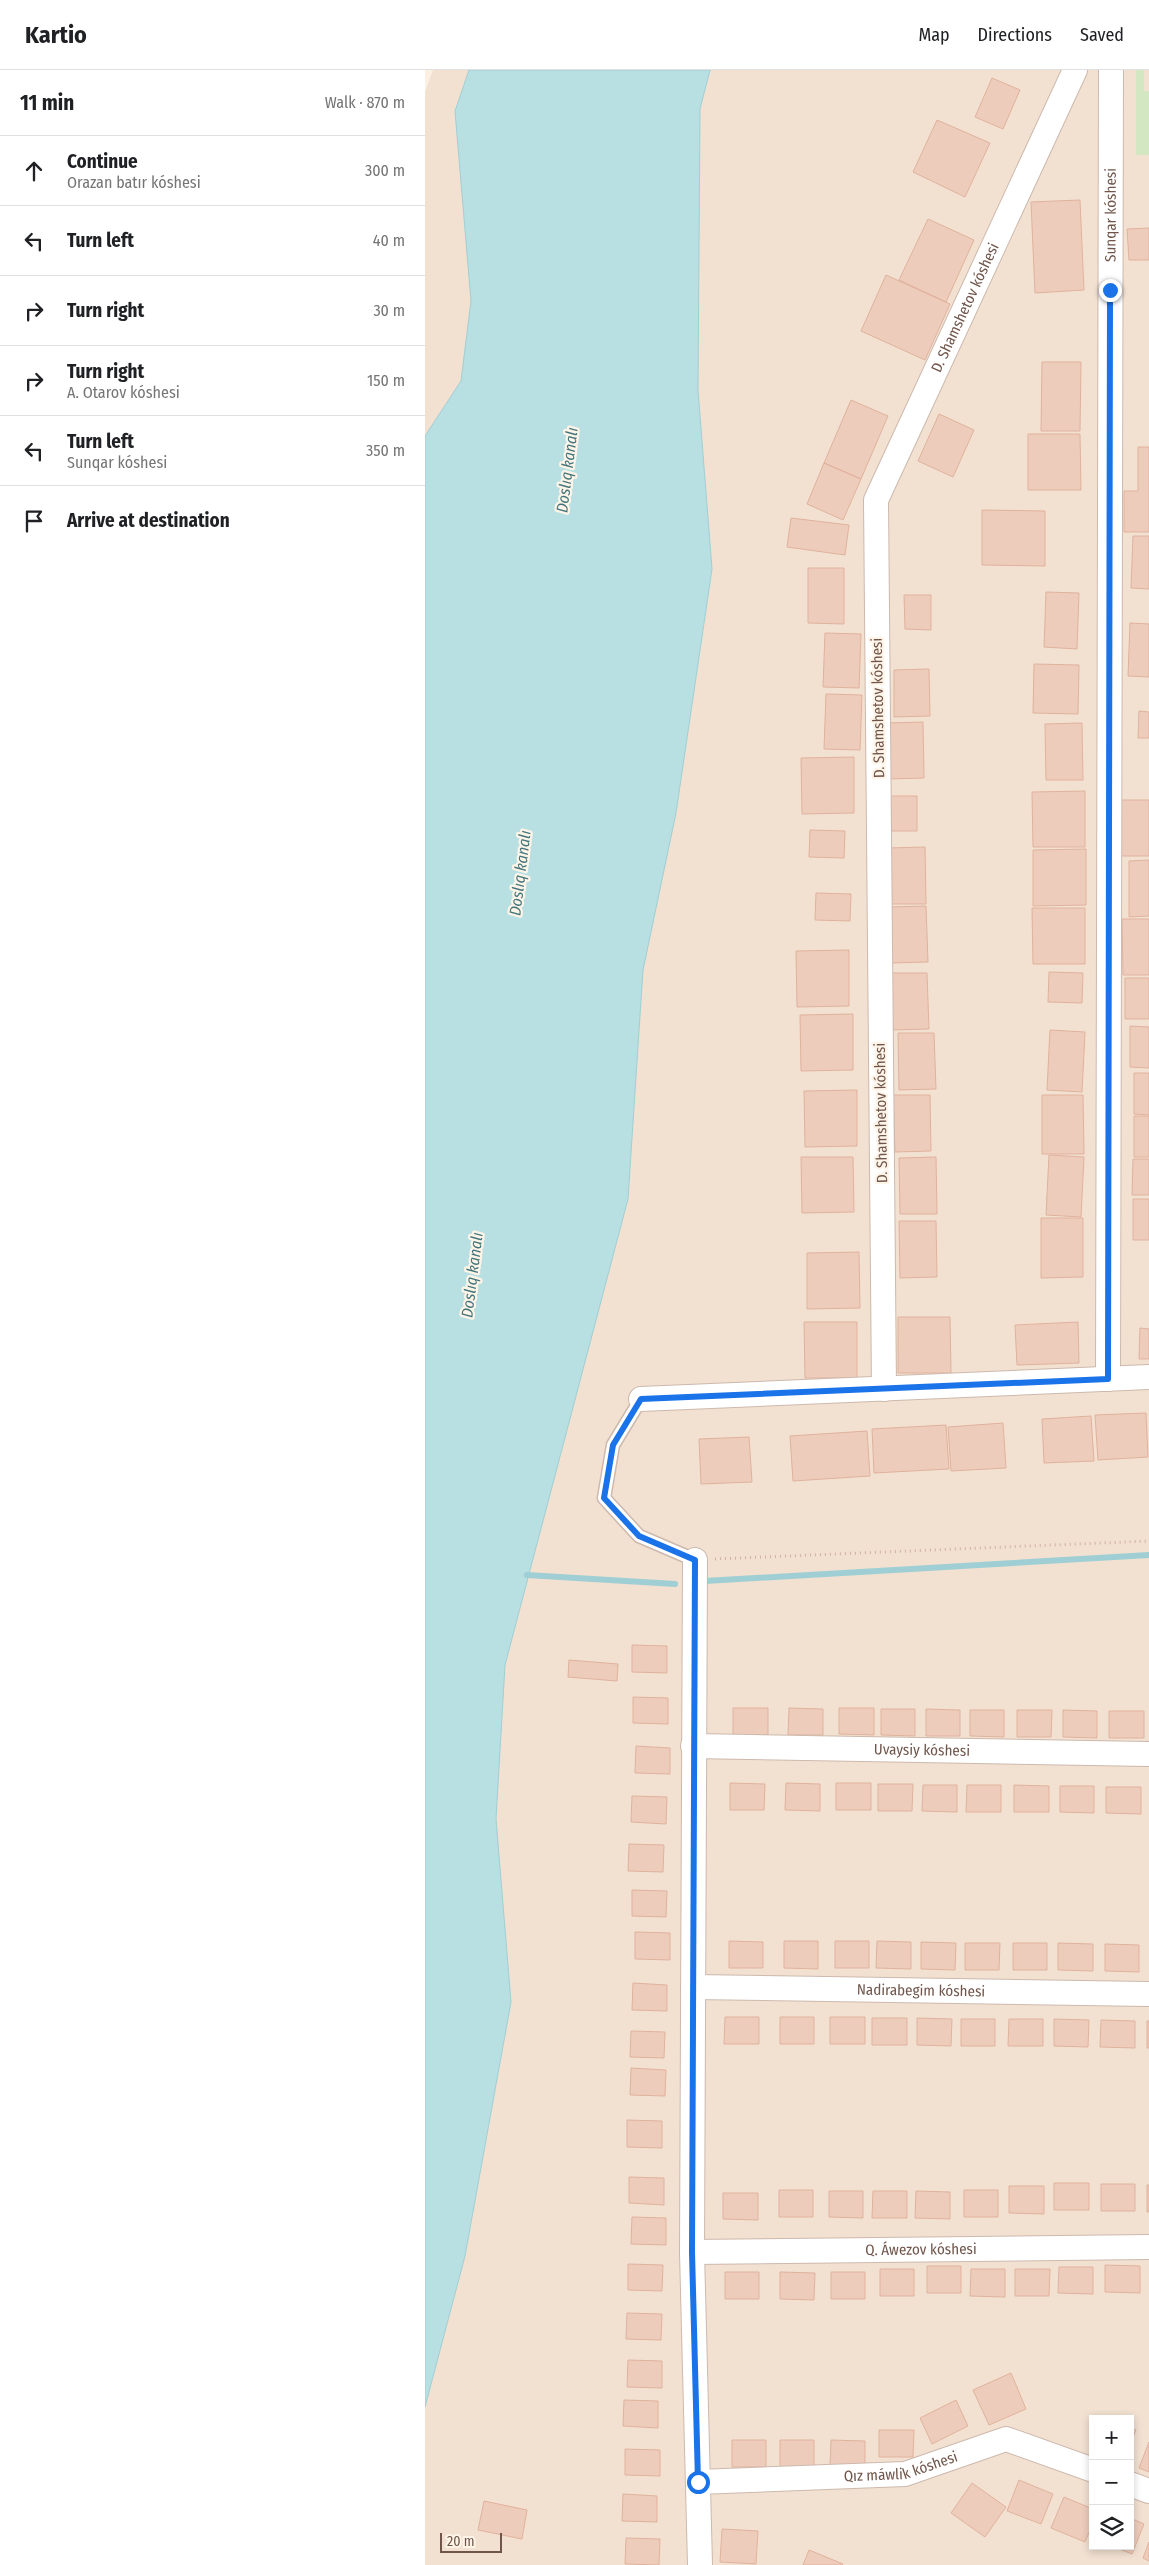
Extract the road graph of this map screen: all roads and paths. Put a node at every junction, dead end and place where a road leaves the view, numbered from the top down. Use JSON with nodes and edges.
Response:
{"nodes":[{"id":1,"x":1075,"y":70,"type":"edge"},
{"id":2,"x":1111,"y":70,"type":"edge"},
{"id":3,"x":1149,"y":1377,"type":"edge"},
{"id":4,"x":1108,"y":1379,"type":"junction"},
{"id":5,"x":884,"y":1389,"type":"junction"},
{"id":6,"x":641,"y":1399,"type":"joint"},
{"id":7,"x":1149,"y":1540,"type":"edge"},
{"id":8,"x":695,"y":1560,"type":"junction"},
{"id":9,"x":693,"y":1746,"type":"junction"},
{"id":10,"x":1149,"y":1754,"type":"edge"},
{"id":11,"x":693,"y":1987,"type":"junction"},
{"id":12,"x":1149,"y":1994,"type":"edge"},
{"id":13,"x":1149,"y":2246,"type":"edge"},
{"id":14,"x":692,"y":2252,"type":"junction"},
{"id":15,"x":1089,"y":2469,"type":"edge"},
{"id":16,"x":698,"y":2482,"type":"junction"},
{"id":17,"x":1134,"y":2485,"type":"edge"},
{"id":18,"x":1149,"y":2491,"type":"edge"},
{"id":19,"x":700,"y":2565,"type":"edge"}],
"edges":[{"from":1,"to":5,"type":"street","name":"D. Shamshetov kóshesi"},
{"from":2,"to":4,"type":"street","name":"Sunqar kóshesi"},
{"from":3,"to":4,"type":"street"},
{"from":4,"to":5,"type":"street"},
{"from":5,"to":6,"type":"street"},
{"from":6,"to":8,"type":"lane"},
{"from":7,"to":8,"type":"path"},
{"from":8,"to":9,"type":"street"},
{"from":9,"to":10,"type":"street","name":"Uvaysiy kóshesi"},
{"from":9,"to":11,"type":"street"},
{"from":11,"to":12,"type":"street","name":"Nadirabegim kóshesi"},
{"from":11,"to":14,"type":"street"},
{"from":13,"to":14,"type":"street","name":"Q. Áwezov kóshesi"},
{"from":14,"to":16,"type":"street"},
{"from":15,"to":16,"type":"street","name":"Qız máwlik kóshesi"},
{"from":16,"to":19,"type":"street"},
{"from":17,"to":18,"type":"street"}]}
